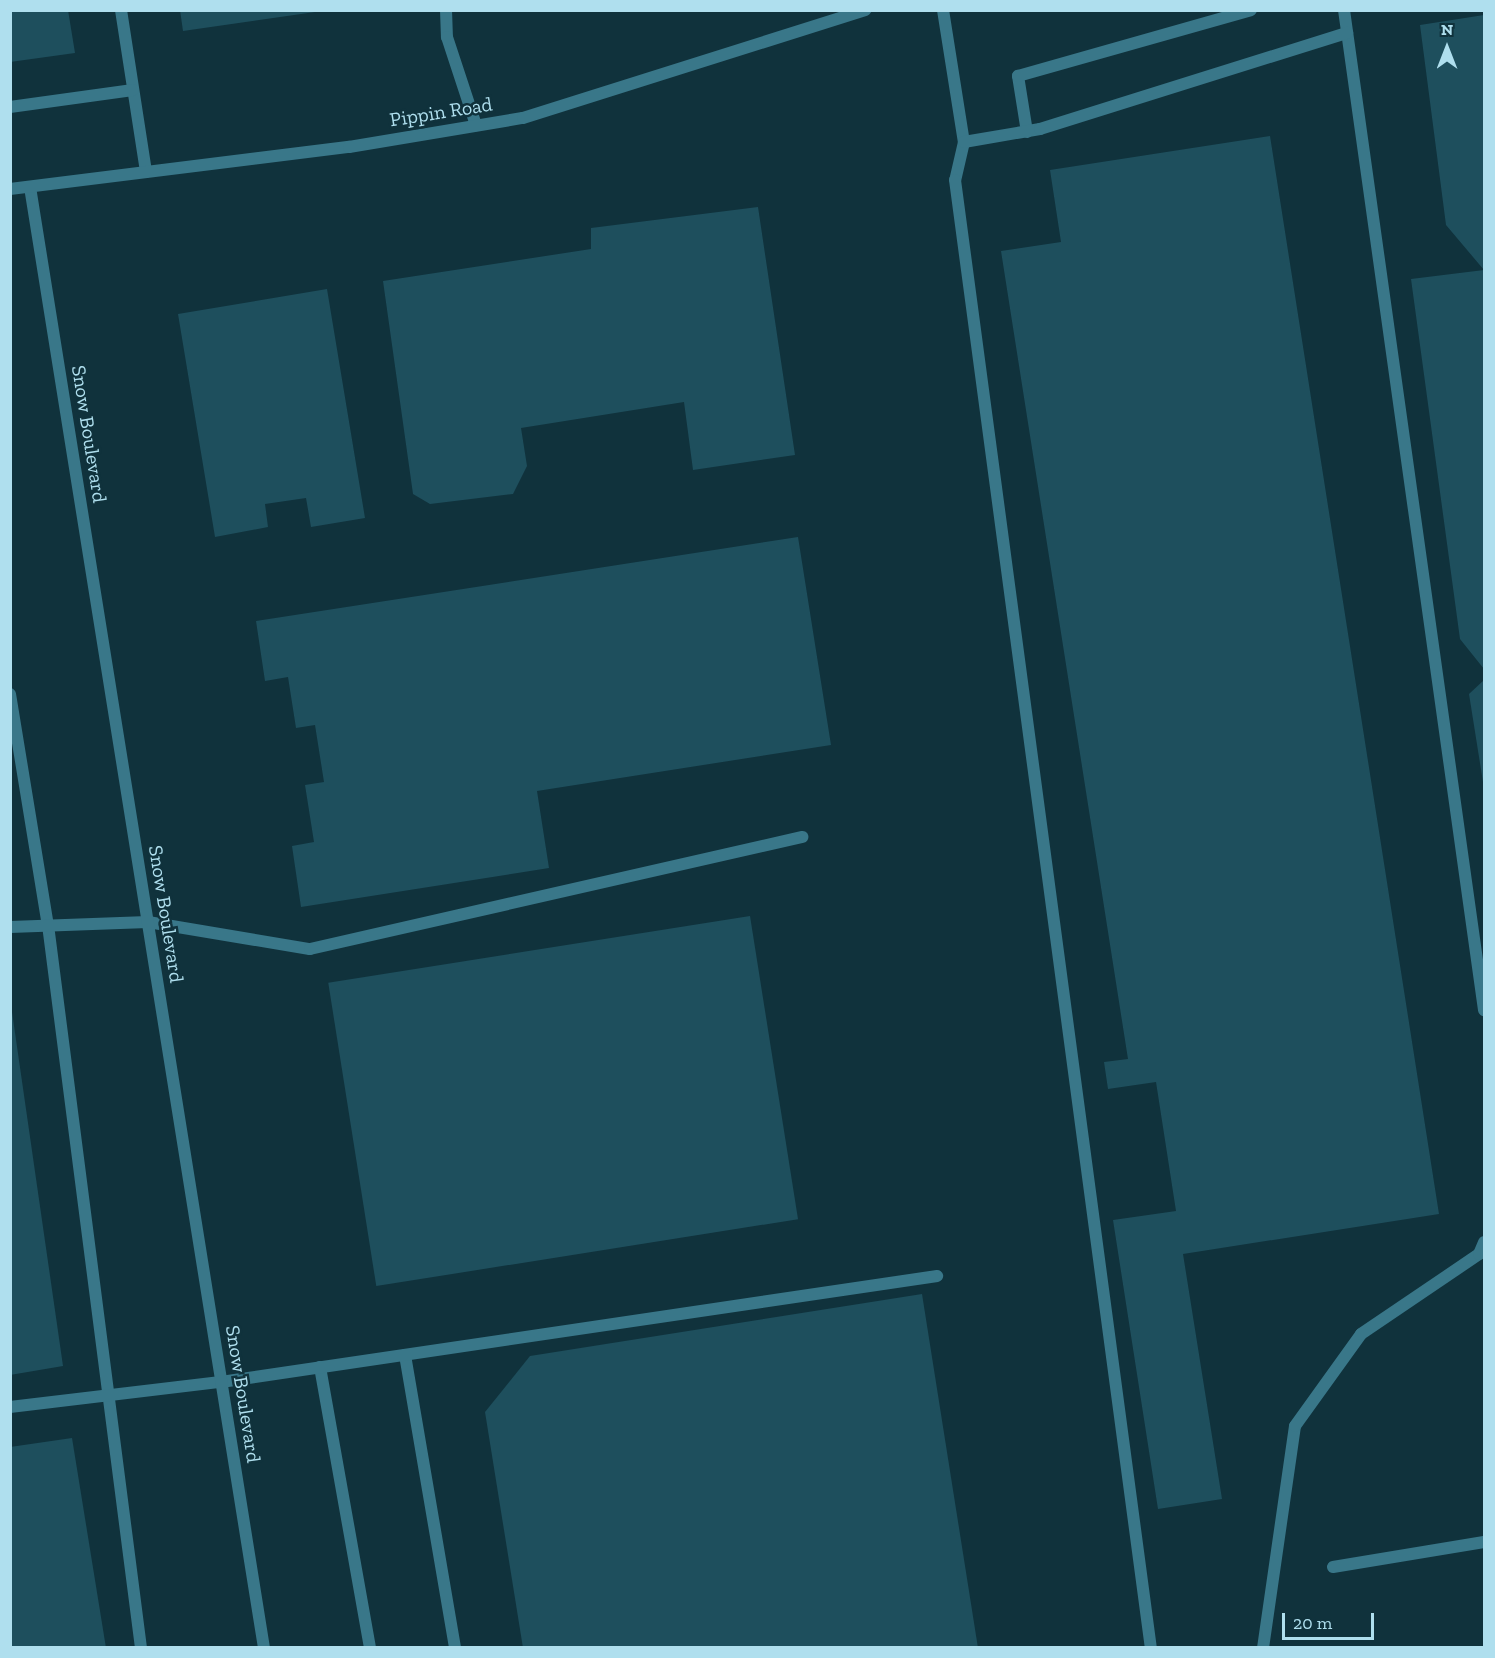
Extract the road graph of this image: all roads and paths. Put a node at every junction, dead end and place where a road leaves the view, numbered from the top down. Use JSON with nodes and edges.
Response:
{"nodes":[{"id":1,"x":120,"y":10,"type":"edge"},
{"id":2,"x":446,"y":10,"type":"edge"},
{"id":3,"x":865,"y":10,"type":"edge"},
{"id":4,"x":943,"y":10,"type":"edge"},
{"id":5,"x":1251,"y":10,"type":"edge"},
{"id":6,"x":1344,"y":10,"type":"edge"},
{"id":7,"x":1347,"y":33,"type":"junction"},
{"id":8,"x":133,"y":90,"type":"junction"},
{"id":9,"x":10,"y":107,"type":"edge"},
{"id":10,"x":476,"y":125,"type":"junction"},
{"id":11,"x":1028,"y":132,"type":"junction"},
{"id":12,"x":964,"y":142,"type":"junction"},
{"id":13,"x":146,"y":172,"type":"junction"},
{"id":14,"x":30,"y":187,"type":"junction"},
{"id":15,"x":10,"y":189,"type":"edge"},
{"id":16,"x":10,"y":694,"type":"edge"},
{"id":17,"x":802,"y":837,"type":"dead end"},
{"id":18,"x":148,"y":922,"type":"junction"},
{"id":19,"x":48,"y":925,"type":"junction"},
{"id":20,"x":10,"y":927,"type":"edge"},
{"id":21,"x":1485,"y":1011,"type":"edge"},
{"id":22,"x":1485,"y":1242,"type":"edge"},
{"id":23,"x":937,"y":1276,"type":"dead end"},
{"id":24,"x":405,"y":1354,"type":"junction"},
{"id":25,"x":320,"y":1367,"type":"junction"},
{"id":26,"x":221,"y":1382,"type":"junction"},
{"id":27,"x":104,"y":1393,"type":"junction"},
{"id":28,"x":10,"y":1407,"type":"edge"},
{"id":29,"x":1485,"y":1542,"type":"edge"},
{"id":30,"x":1333,"y":1567,"type":"dead end"},
{"id":31,"x":141,"y":1647,"type":"edge"},
{"id":32,"x":264,"y":1647,"type":"edge"},
{"id":33,"x":370,"y":1647,"type":"edge"},
{"id":34,"x":455,"y":1647,"type":"edge"},
{"id":35,"x":1151,"y":1647,"type":"edge"},
{"id":36,"x":1263,"y":1647,"type":"edge"}],
"edges":[{"from":1,"to":8,"type":"street"},
{"from":2,"to":10,"type":"street"},
{"from":3,"to":10,"type":"street","name":"Pippin Road"},
{"from":4,"to":12,"type":"street"},
{"from":5,"to":11,"type":"street"},
{"from":6,"to":7,"type":"street"},
{"from":7,"to":11,"type":"street"},
{"from":7,"to":21,"type":"street"},
{"from":8,"to":9,"type":"street"},
{"from":8,"to":13,"type":"street"},
{"from":10,"to":13,"type":"street","name":"Pippin Road"},
{"from":11,"to":12,"type":"street"},
{"from":12,"to":35,"type":"street"},
{"from":13,"to":14,"type":"street","name":"Pippin Road"},
{"from":14,"to":15,"type":"street","name":"Pippin Road"},
{"from":14,"to":18,"type":"street","name":"Snow Boulevard"},
{"from":16,"to":19,"type":"street"},
{"from":17,"to":18,"type":"street"},
{"from":18,"to":19,"type":"street"},
{"from":18,"to":26,"type":"street","name":"Snow Boulevard"},
{"from":19,"to":20,"type":"street"},
{"from":19,"to":27,"type":"street"},
{"from":22,"to":36,"type":"street"},
{"from":23,"to":24,"type":"street"},
{"from":24,"to":25,"type":"street"},
{"from":24,"to":34,"type":"street"},
{"from":25,"to":26,"type":"street"},
{"from":25,"to":33,"type":"street"},
{"from":26,"to":27,"type":"street"},
{"from":26,"to":32,"type":"street","name":"Snow Boulevard"},
{"from":27,"to":28,"type":"street"},
{"from":27,"to":31,"type":"street"},
{"from":29,"to":30,"type":"street"}]}
